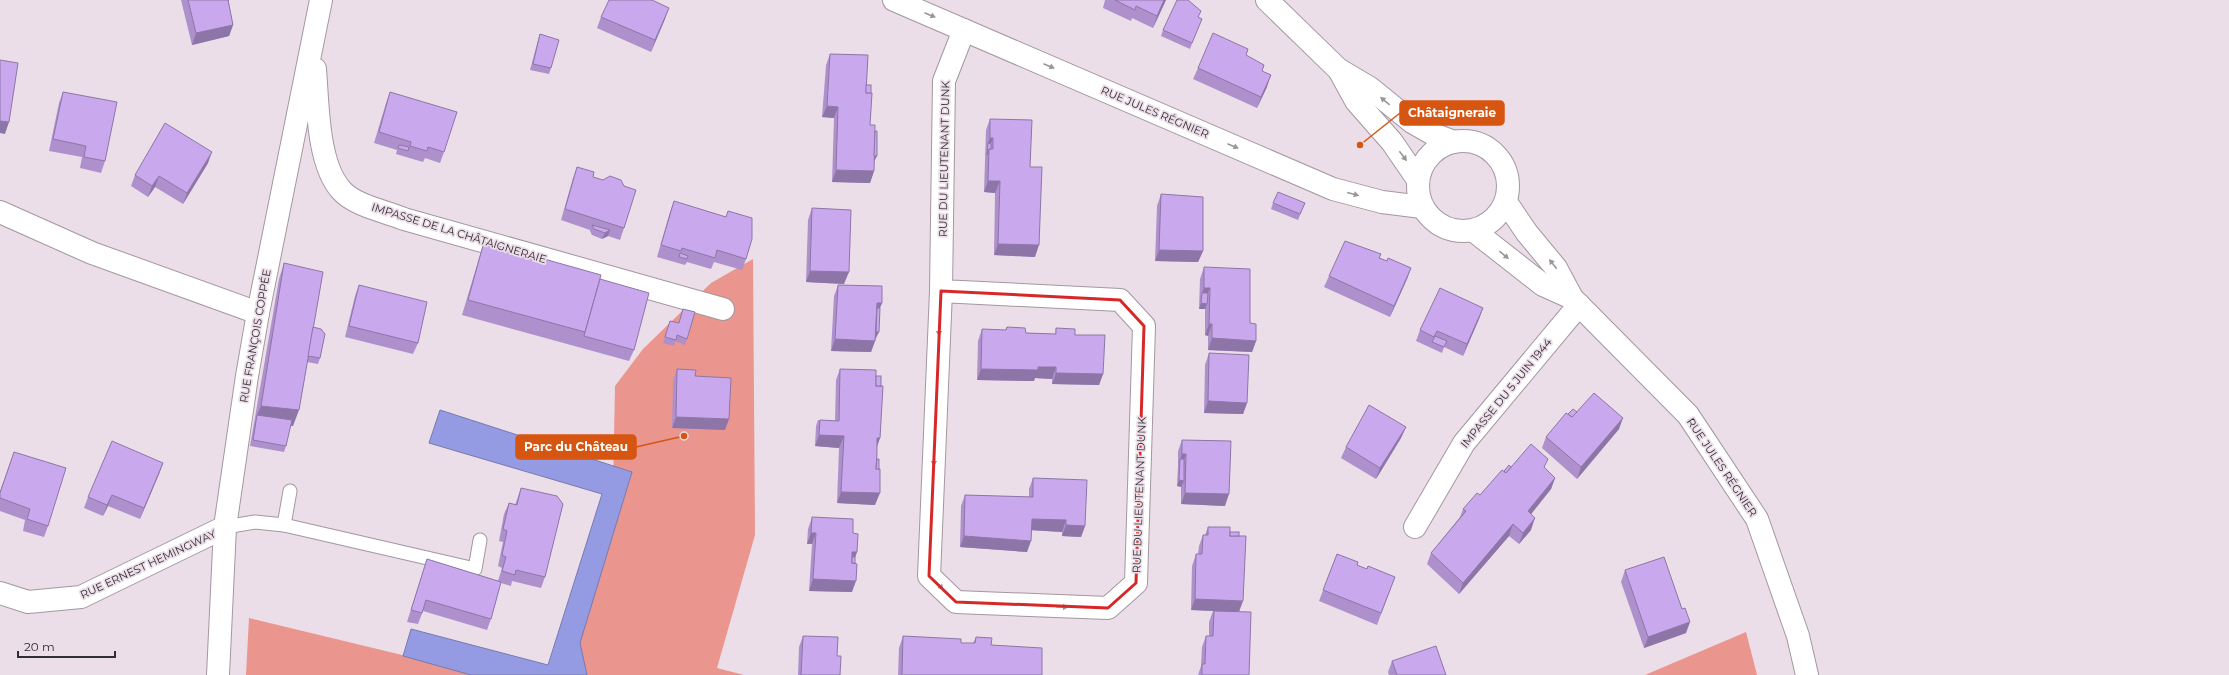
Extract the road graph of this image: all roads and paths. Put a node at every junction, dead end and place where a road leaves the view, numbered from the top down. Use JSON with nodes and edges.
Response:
{"nodes":[{"id":1,"x":321,"y":0,"type":"edge"},
{"id":2,"x":894,"y":0,"type":"edge"},
{"id":3,"x":1267,"y":0,"type":"edge"},
{"id":4,"x":964,"y":30,"type":"junction"},
{"id":5,"x":312,"y":48,"type":"junction"},
{"id":6,"x":1338,"y":69,"type":"junction"},
{"id":7,"x":1454,"y":142,"type":"junction"},
{"id":8,"x":1418,"y":180,"type":"junction"},
{"id":9,"x":1506,"y":202,"type":"junction"},
{"id":10,"x":1422,"y":207,"type":"junction"},
{"id":11,"x":0,"y":212,"type":"edge"},
{"id":12,"x":1474,"y":230,"type":"junction"},
{"id":13,"x":941,"y":291,"type":"junction"},
{"id":14,"x":1576,"y":301,"type":"junction"},
{"id":15,"x":723,"y":309,"type":"dead end"},
{"id":16,"x":258,"y":313,"type":"junction"},
{"id":17,"x":290,"y":491,"type":"dead end"},
{"id":18,"x":284,"y":525,"type":"junction"},
{"id":19,"x":225,"y":527,"type":"junction"},
{"id":20,"x":1415,"y":527,"type":"dead end"},
{"id":21,"x":480,"y":540,"type":"dead end"},
{"id":22,"x":0,"y":593,"type":"edge"},
{"id":23,"x":218,"y":675,"type":"edge"},
{"id":24,"x":1807,"y":675,"type":"edge"}],
"edges":[{"from":1,"to":5,"type":"street","name":"RUE FRANÇOIS COPPÉE"},
{"from":2,"to":4,"type":"street","name":"RUE JULES RÉGNIER","one_way":true},
{"from":3,"to":6,"type":"street"},
{"from":4,"to":10,"type":"street","name":"RUE JULES RÉGNIER","one_way":true},
{"from":4,"to":13,"type":"street","name":"RUE DU LIEUTENANT DUNK"},
{"from":5,"to":15,"type":"street","name":"IMPASSE DE LA CHÂTAIGNERAIE"},
{"from":5,"to":16,"type":"street","name":"RUE FRANÇOIS COPPÉE"},
{"from":7,"to":6,"type":"street","one_way":true},
{"from":6,"to":8,"type":"street","one_way":true},
{"from":7,"to":8,"type":"street"},
{"from":7,"to":9,"type":"street"},
{"from":8,"to":10,"type":"street"},
{"from":9,"to":12,"type":"street"},
{"from":14,"to":9,"type":"street","one_way":true},
{"from":10,"to":12,"type":"street"},
{"from":11,"to":16,"type":"street"},
{"from":12,"to":14,"type":"street","one_way":true},
{"from":13,"to":13,"type":"street","name":"RUE DU LIEUTENANT DUNK","one_way":true},
{"from":14,"to":20,"type":"street","name":"IMPASSE DU 5 JUIN 1944"},
{"from":14,"to":24,"type":"street","name":"RUE JULES RÉGNIER"},
{"from":16,"to":19,"type":"street","name":"RUE FRANÇOIS COPPÉE"},
{"from":17,"to":18,"type":"lane"},
{"from":18,"to":19,"type":"lane"},
{"from":18,"to":21,"type":"lane"},
{"from":19,"to":22,"type":"street","name":"RUE ERNEST HEMINGWAY"},
{"from":19,"to":23,"type":"street","name":"RUE FRANÇOIS COPPÉE"}]}
